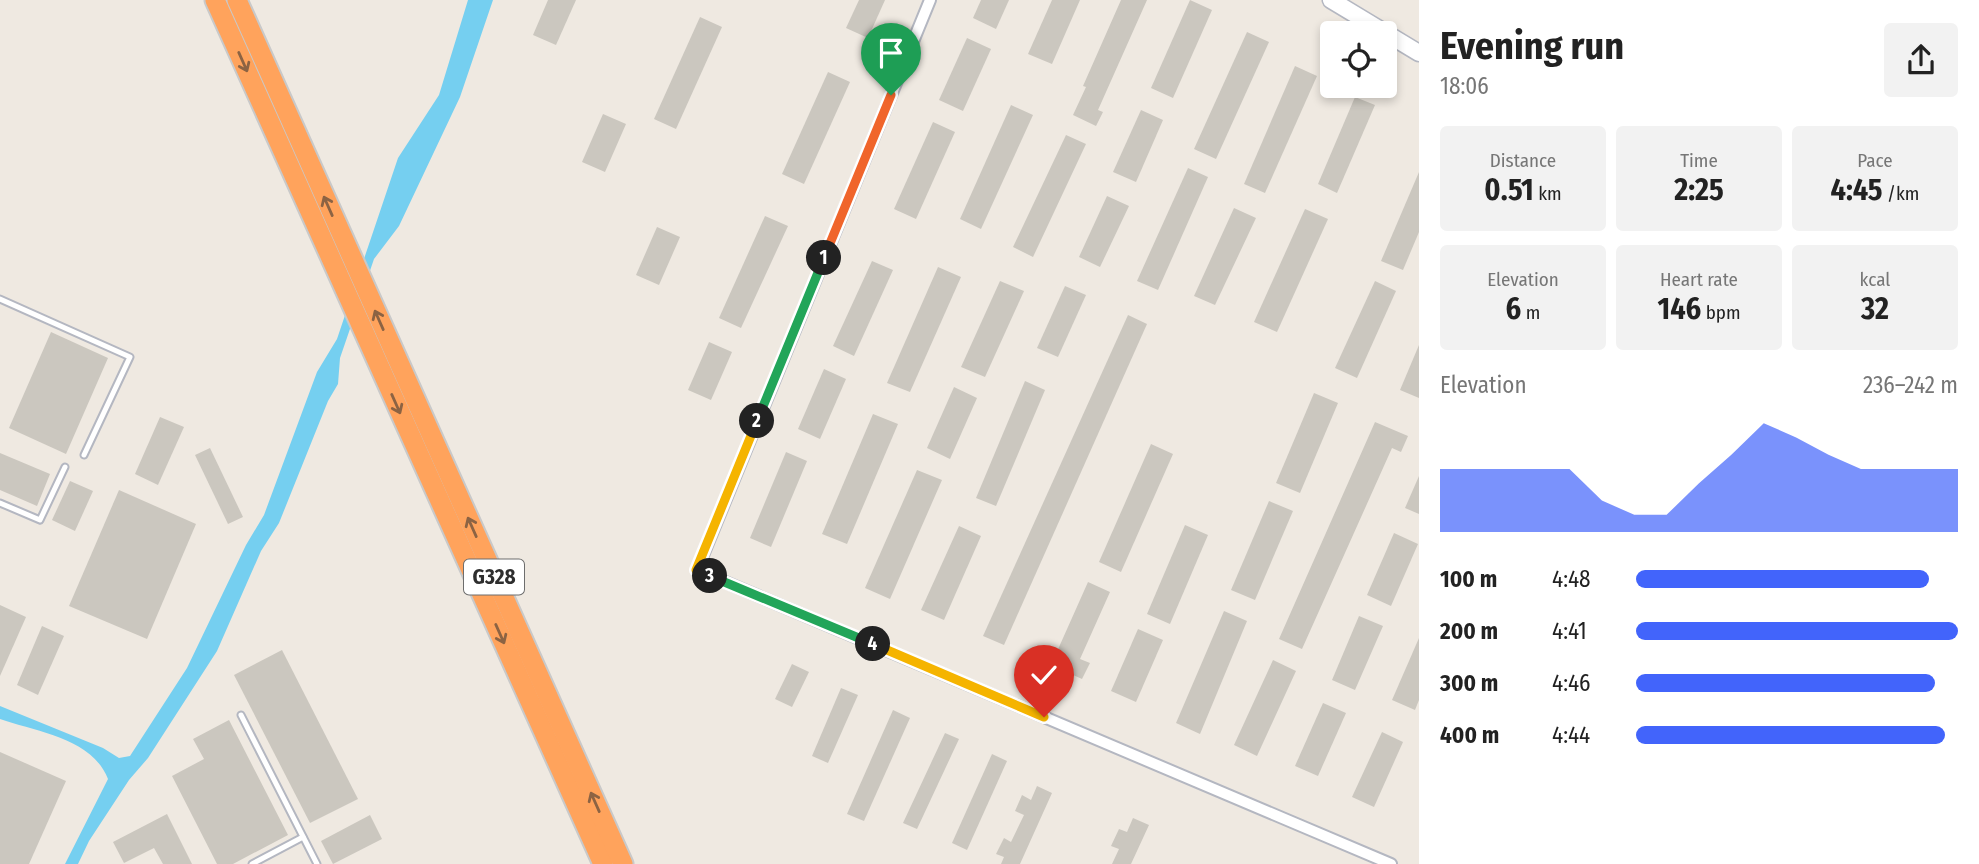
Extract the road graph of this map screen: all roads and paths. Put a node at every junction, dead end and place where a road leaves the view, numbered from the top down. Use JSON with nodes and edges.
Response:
{"nodes":[{"id":1,"x":215,"y":0,"type":"edge"},
{"id":2,"x":237,"y":0,"type":"edge"},
{"id":3,"x":930,"y":0,"type":"edge"},
{"id":4,"x":1331,"y":0,"type":"edge"},
{"id":5,"x":1419,"y":53,"type":"edge"},
{"id":6,"x":356,"y":293,"type":"junction"},
{"id":7,"x":0,"y":299,"type":"edge"},
{"id":8,"x":85,"y":455,"type":"dead end"},
{"id":9,"x":65,"y":467,"type":"dead end"},
{"id":10,"x":0,"y":503,"type":"edge"},
{"id":11,"x":241,"y":715,"type":"dead end"},
{"id":12,"x":303,"y":837,"type":"junction"},
{"id":13,"x":252,"y":864,"type":"edge"},
{"id":14,"x":317,"y":864,"type":"edge"},
{"id":15,"x":603,"y":864,"type":"edge"},
{"id":16,"x":624,"y":864,"type":"edge"},
{"id":17,"x":1391,"y":864,"type":"edge"}],
"edges":[{"from":1,"to":6,"type":"highway","number":"G328","one_way":true},
{"from":6,"to":2,"type":"highway","number":"G328","one_way":true},
{"from":3,"to":17,"type":"street"},
{"from":4,"to":5,"type":"street"},
{"from":6,"to":15,"type":"highway","number":"G328","one_way":true},
{"from":16,"to":6,"type":"highway","number":"G328","one_way":true},
{"from":7,"to":8,"type":"lane"},
{"from":9,"to":10,"type":"lane"},
{"from":11,"to":12,"type":"lane"},
{"from":12,"to":13,"type":"lane"},
{"from":12,"to":14,"type":"lane"}]}
